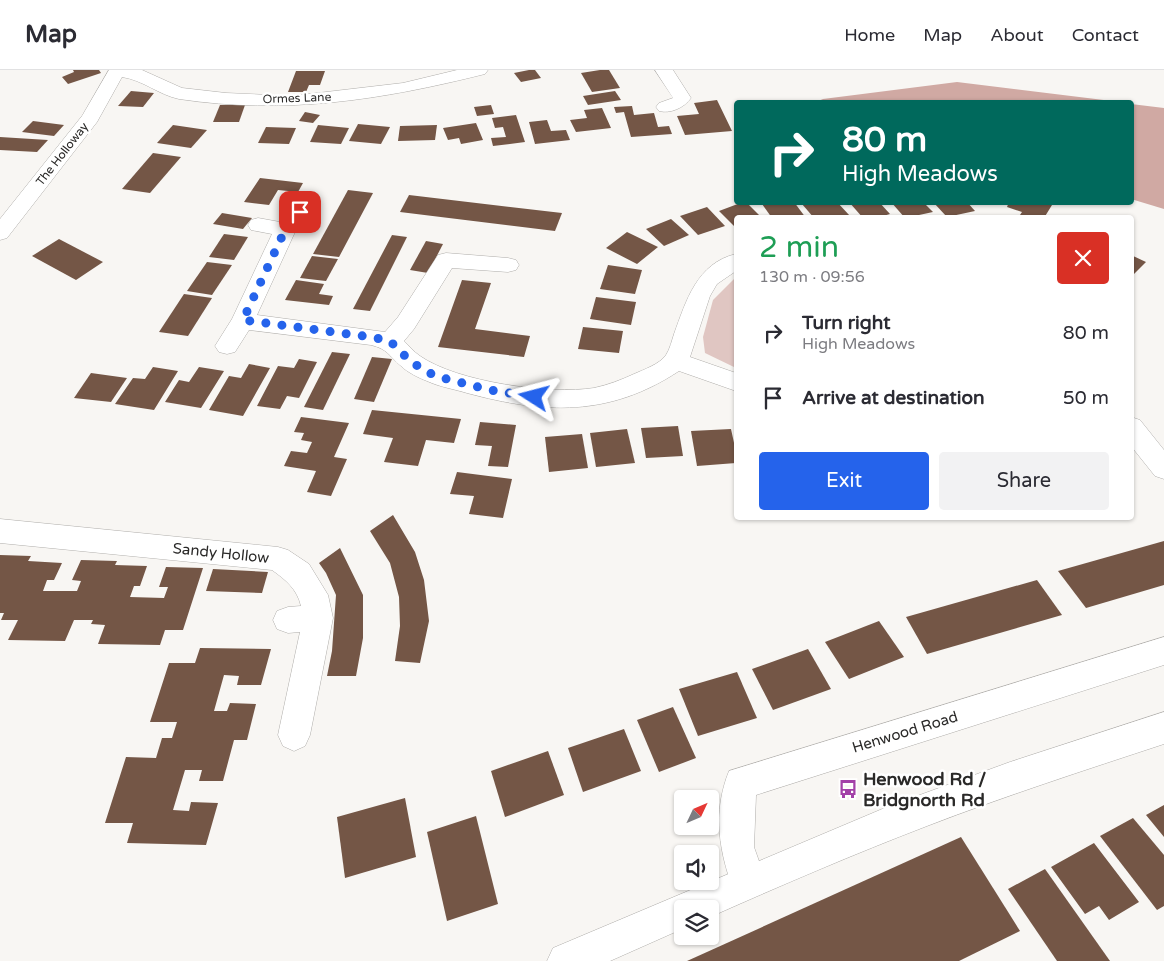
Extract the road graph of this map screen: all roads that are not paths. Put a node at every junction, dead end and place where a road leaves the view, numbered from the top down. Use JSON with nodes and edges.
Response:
{"nodes":[{"id":1,"x":117,"y":70,"type":"edge"},
{"id":2,"x":479,"y":70,"type":"edge"},
{"id":3,"x":664,"y":70,"type":"edge"},
{"id":4,"x":665,"y":107,"type":"dead end"},
{"id":5,"x":300,"y":212,"type":"dead end"},
{"id":6,"x":258,"y":225,"type":"dead end"},
{"id":7,"x":285,"y":230,"type":"junction"},
{"id":8,"x":0,"y":233,"type":"edge"},
{"id":9,"x":734,"y":262,"type":"edge"},
{"id":10,"x":508,"y":266,"type":"dead end"},
{"id":11,"x":243,"y":320,"type":"junction"},
{"id":12,"x":390,"y":341,"type":"junction"},
{"id":13,"x":227,"y":346,"type":"dead end"},
{"id":14,"x":676,"y":361,"type":"junction"},
{"id":15,"x":734,"y":381,"type":"edge"},
{"id":16,"x":1134,"y":431,"type":"edge"},
{"id":17,"x":1164,"y":469,"type":"edge"},
{"id":18,"x":0,"y":531,"type":"edge"},
{"id":19,"x":318,"y":618,"type":"junction"},
{"id":20,"x":288,"y":620,"type":"dead end"},
{"id":21,"x":1164,"y":651,"type":"edge"},
{"id":22,"x":1164,"y":728,"type":"edge"},
{"id":23,"x":294,"y":735,"type":"dead end"},
{"id":24,"x":748,"y":881,"type":"junction"},
{"id":25,"x":707,"y":900,"type":"edge"},
{"id":26,"x":674,"y":914,"type":"edge"},
{"id":27,"x":566,"y":961,"type":"edge"}],
"edges":[{"from":1,"to":2,"type":"street","name":"Ormes Lane"},
{"from":1,"to":8,"type":"street","name":"The Holloway"},
{"from":3,"to":4,"type":"street"},
{"from":5,"to":7,"type":"street"},
{"from":6,"to":7,"type":"street"},
{"from":7,"to":11,"type":"street"},
{"from":9,"to":14,"type":"street"},
{"from":10,"to":12,"type":"street"},
{"from":11,"to":12,"type":"street"},
{"from":11,"to":13,"type":"street"},
{"from":12,"to":14,"type":"street"},
{"from":14,"to":15,"type":"street"},
{"from":16,"to":17,"type":"street"},
{"from":18,"to":19,"type":"street","name":"Sandy Hollow"},
{"from":19,"to":20,"type":"street"},
{"from":19,"to":23,"type":"street","name":"Sandy Hollow"},
{"from":21,"to":24,"type":"street","name":"Henwood Road"},
{"from":22,"to":24,"type":"street"},
{"from":24,"to":25,"type":"street"},
{"from":26,"to":27,"type":"street"}]}
